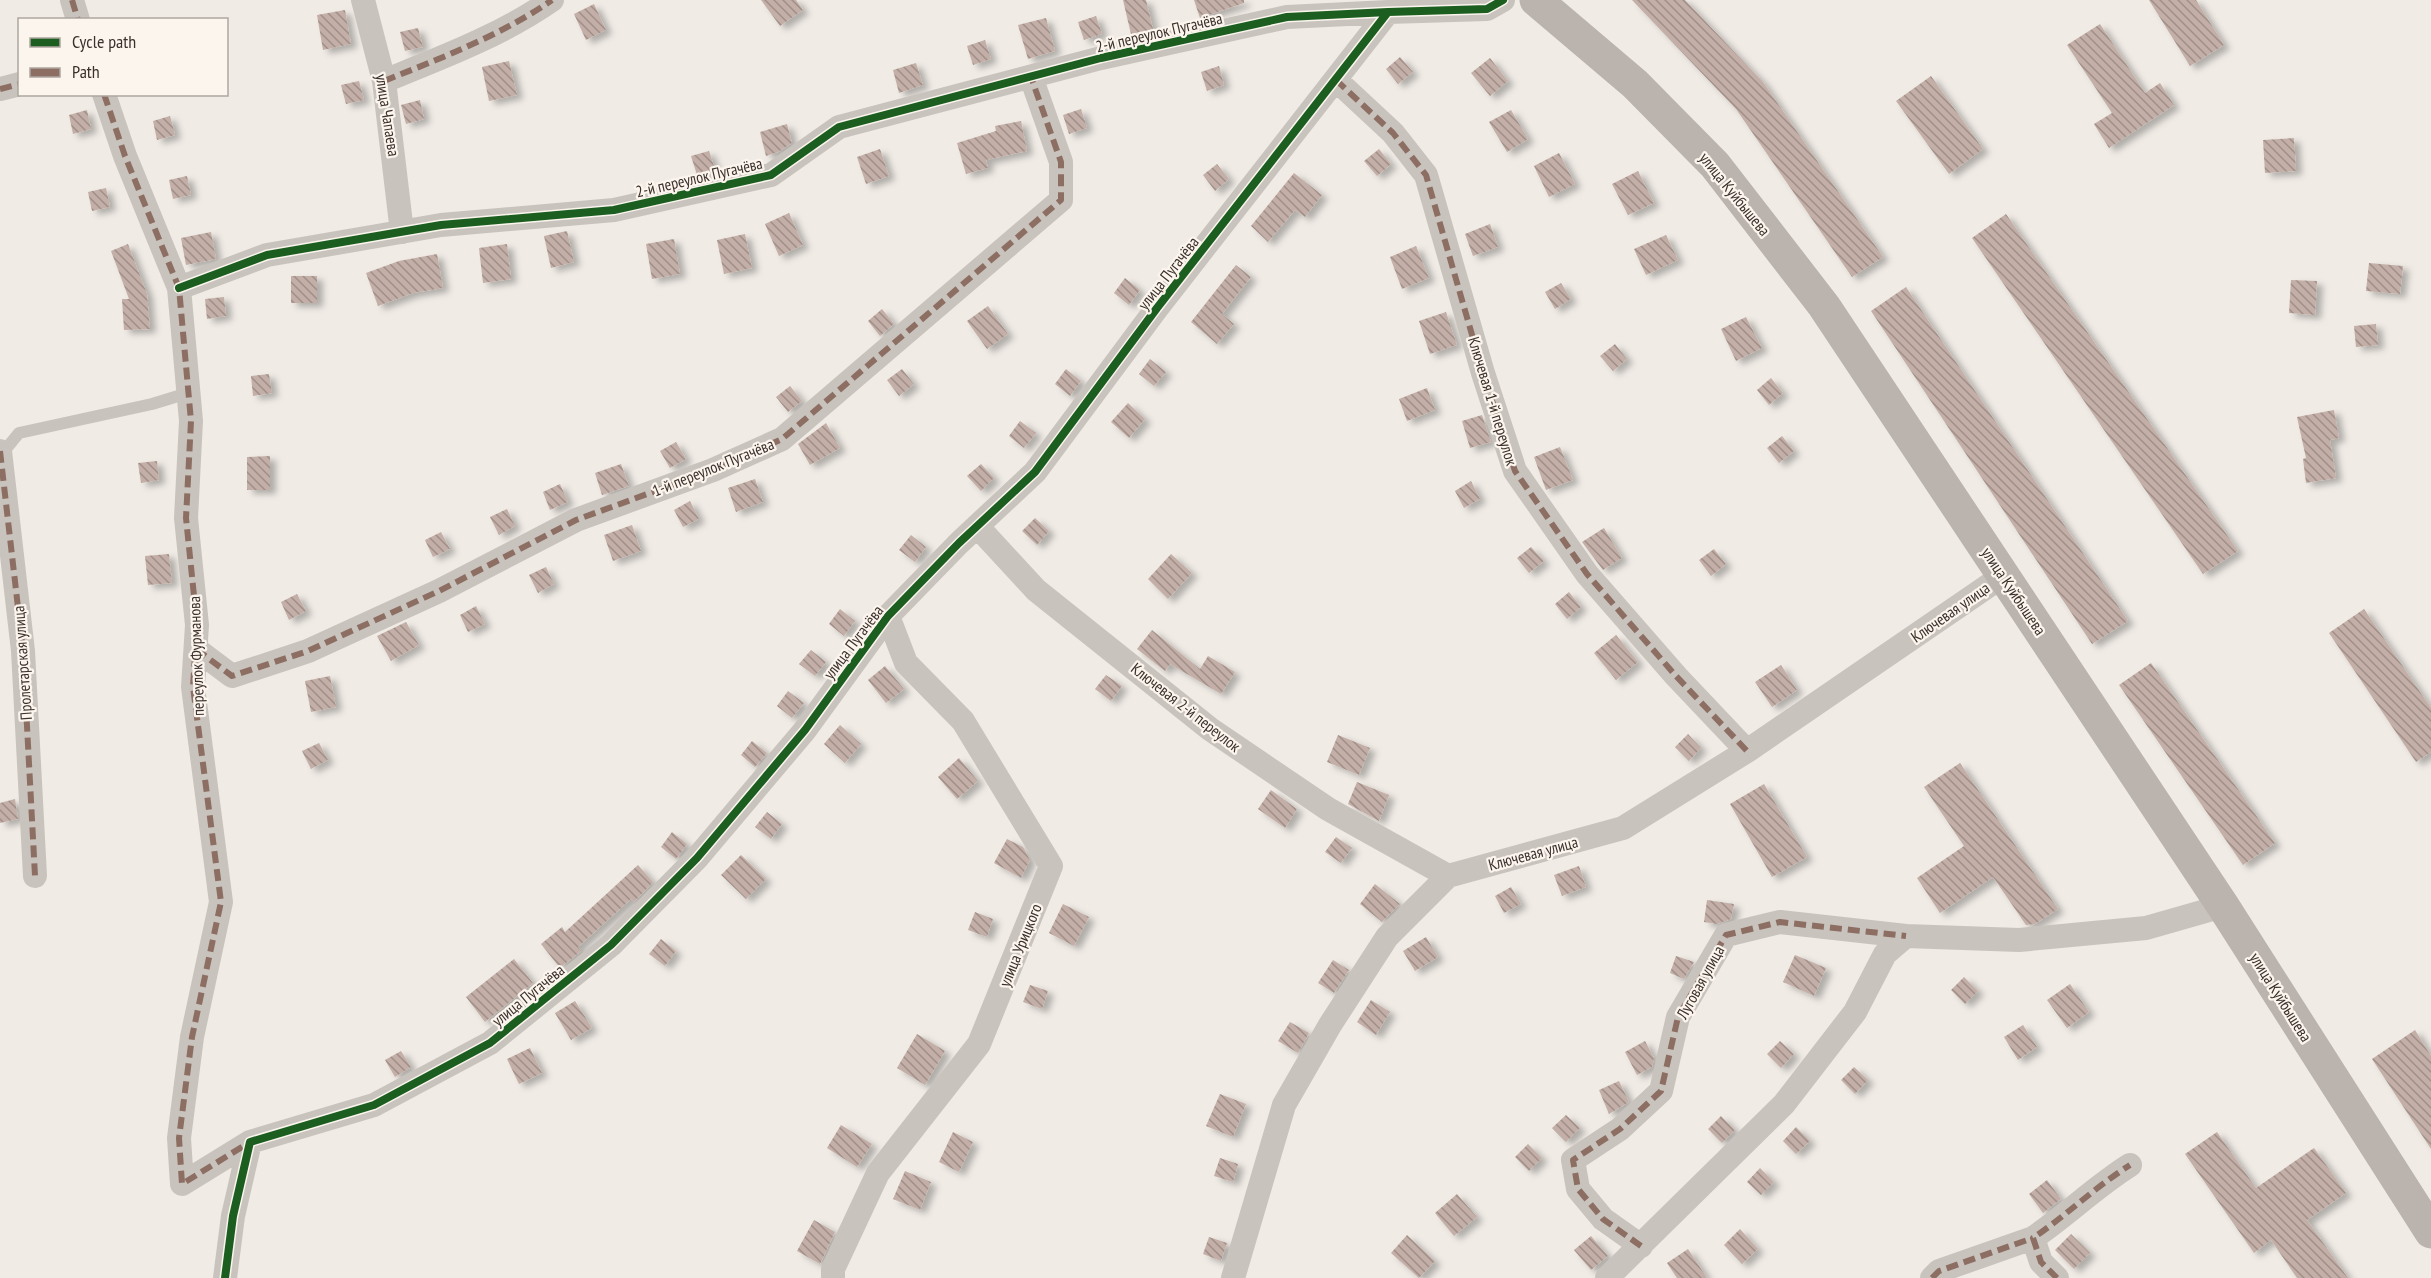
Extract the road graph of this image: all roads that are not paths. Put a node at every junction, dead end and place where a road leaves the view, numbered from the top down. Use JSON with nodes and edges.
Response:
{"nodes":[{"id":1,"x":72,"y":0,"type":"edge"},
{"id":2,"x":363,"y":0,"type":"edge"},
{"id":3,"x":552,"y":0,"type":"edge"},
{"id":4,"x":1503,"y":0,"type":"edge"},
{"id":5,"x":1539,"y":1,"type":"edge"},
{"id":6,"x":1388,"y":12,"type":"junction"},
{"id":7,"x":77,"y":18,"type":"edge"},
{"id":8,"x":1031,"y":77,"type":"junction"},
{"id":9,"x":1336,"y":80,"type":"junction"},
{"id":10,"x":384,"y":81,"type":"junction"},
{"id":11,"x":18,"y":84,"type":"edge"},
{"id":12,"x":0,"y":89,"type":"edge"},
{"id":13,"x":105,"y":96,"type":"edge"},
{"id":14,"x":402,"y":232,"type":"junction"},
{"id":15,"x":179,"y":288,"type":"junction"},
{"id":16,"x":189,"y":393,"type":"junction"},
{"id":17,"x":0,"y":453,"type":"edge"},
{"id":18,"x":977,"y":526,"type":"junction"},
{"id":19,"x":2004,"y":575,"type":"junction"},
{"id":20,"x":888,"y":616,"type":"junction"},
{"id":21,"x":196,"y":649,"type":"junction"},
{"id":22,"x":1747,"y":751,"type":"junction"},
{"id":23,"x":35,"y":876,"type":"dead end"},
{"id":24,"x":1448,"y":876,"type":"junction"},
{"id":25,"x":2223,"y":906,"type":"junction"},
{"id":26,"x":1906,"y":936,"type":"junction"},
{"id":27,"x":250,"y":1143,"type":"junction"},
{"id":28,"x":2130,"y":1165,"type":"dead end"},
{"id":29,"x":2431,"y":1232,"type":"edge"},
{"id":30,"x":2033,"y":1238,"type":"junction"},
{"id":31,"x":1641,"y":1246,"type":"junction"},
{"id":32,"x":225,"y":1278,"type":"edge"},
{"id":33,"x":833,"y":1278,"type":"edge"},
{"id":34,"x":1233,"y":1278,"type":"edge"},
{"id":35,"x":1607,"y":1278,"type":"edge"},
{"id":36,"x":1932,"y":1278,"type":"edge"},
{"id":37,"x":2058,"y":1278,"type":"edge"}],
"edges":[{"from":1,"to":7,"type":"street"},
{"from":2,"to":10,"type":"street","name":"улица Чапаева"},
{"from":3,"to":10,"type":"street"},
{"from":4,"to":6,"type":"street"},
{"from":5,"to":19,"type":"main road","name":"улица Куйбышева"},
{"from":6,"to":8,"type":"street","name":"2-й переулок Пугачёва"},
{"from":6,"to":9,"type":"street","name":"улица Пугачёва"},
{"from":8,"to":14,"type":"street","name":"2-й переулок Пугачёва"},
{"from":8,"to":21,"type":"street","name":"1-й переулок Пугачёва"},
{"from":9,"to":18,"type":"street","name":"улица Пугачёва"},
{"from":9,"to":22,"type":"street","name":"Ключевая 1-й переулок"},
{"from":10,"to":14,"type":"street","name":"улица Чапаева"},
{"from":11,"to":12,"type":"street"},
{"from":13,"to":15,"type":"street","name":"переулок Фурманова"},
{"from":14,"to":15,"type":"street","name":"2-й переулок Пугачёва"},
{"from":15,"to":16,"type":"street","name":"переулок Фурманова"},
{"from":16,"to":17,"type":"lane"},
{"from":16,"to":21,"type":"street","name":"переулок Фурманова"},
{"from":17,"to":23,"type":"street","name":"Пролетарская улица"},
{"from":18,"to":20,"type":"street","name":"улица Пугачёва"},
{"from":18,"to":24,"type":"street","name":"Ключевая 2-й переулок"},
{"from":19,"to":22,"type":"street","name":"Ключевая улица"},
{"from":19,"to":25,"type":"main road","name":"улица Куйбышева"},
{"from":20,"to":27,"type":"street","name":"улица Пугачёва"},
{"from":20,"to":33,"type":"street","name":"улица Урицкого"},
{"from":21,"to":27,"type":"street","name":"переулок Фурманова"},
{"from":22,"to":24,"type":"street","name":"Ключевая улица"},
{"from":24,"to":34,"type":"street"},
{"from":25,"to":26,"type":"street","name":"Луговая улица"},
{"from":25,"to":29,"type":"main road","name":"улица Куйбышева"},
{"from":26,"to":31,"type":"street"},
{"from":26,"to":31,"type":"street","name":"Луговая улица"},
{"from":27,"to":32,"type":"street"},
{"from":28,"to":30,"type":"street"},
{"from":30,"to":36,"type":"street"},
{"from":30,"to":37,"type":"street"},
{"from":31,"to":35,"type":"street"}]}
